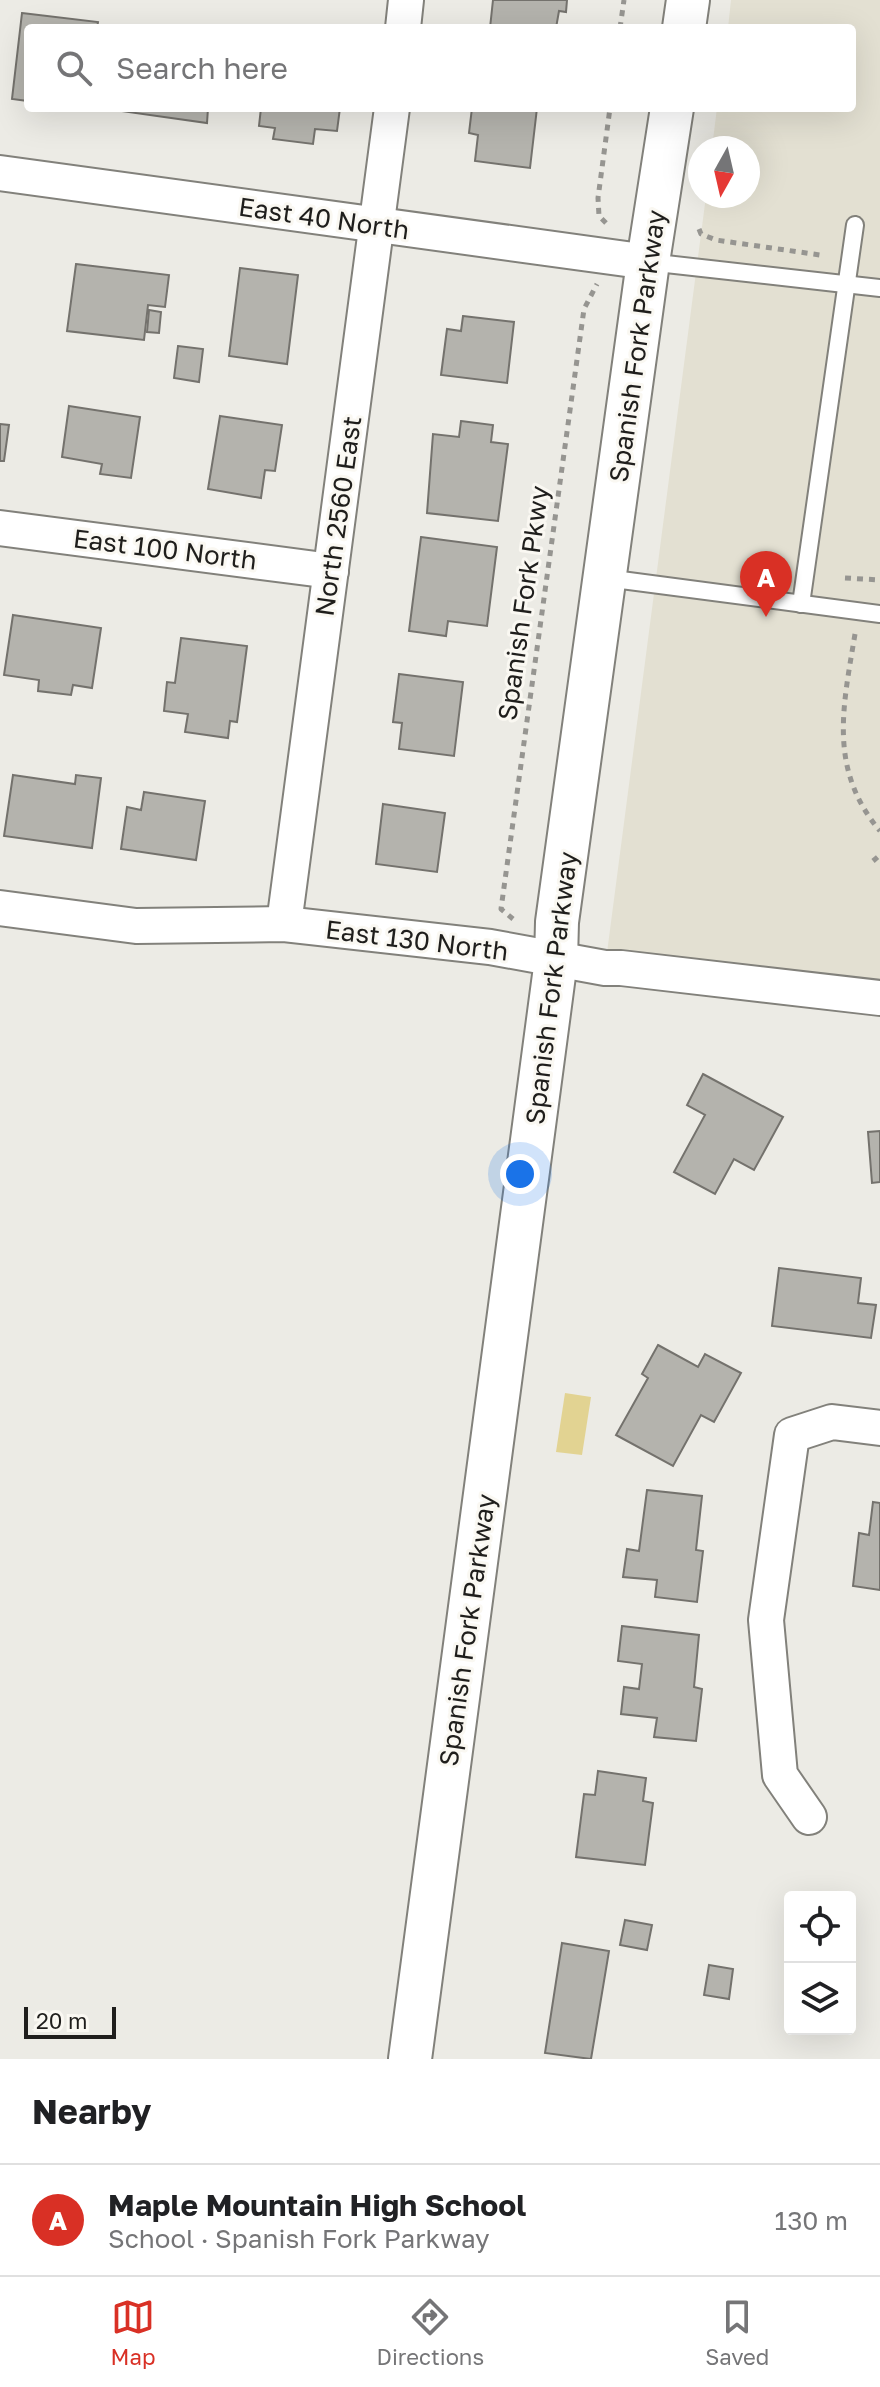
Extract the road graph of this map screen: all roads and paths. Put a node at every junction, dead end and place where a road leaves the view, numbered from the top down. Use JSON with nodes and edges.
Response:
{"nodes":[{"id":1,"x":406,"y":0,"type":"edge"},
{"id":2,"x":624,"y":0,"type":"edge"},
{"id":3,"x":688,"y":0,"type":"edge"},
{"id":4,"x":403,"y":24,"type":"edge"},
{"id":5,"x":621,"y":24,"type":"edge"},
{"id":6,"x":685,"y":24,"type":"edge"},
{"id":7,"x":391,"y":112,"type":"edge"},
{"id":8,"x":609,"y":112,"type":"edge"},
{"id":9,"x":671,"y":112,"type":"edge"},
{"id":10,"x":0,"y":173,"type":"edge"},
{"id":11,"x":606,"y":222,"type":"dead end"},
{"id":12,"x":377,"y":225,"type":"junction"},
{"id":13,"x":855,"y":225,"type":"dead end"},
{"id":14,"x":699,"y":229,"type":"dead end"},
{"id":15,"x":833,"y":257,"type":"dead end"},
{"id":16,"x":648,"y":262,"type":"junction"},
{"id":17,"x":847,"y":284,"type":"junction"},
{"id":18,"x":880,"y":288,"type":"edge"},
{"id":19,"x":596,"y":289,"type":"dead end"},
{"id":20,"x":0,"y":528,"type":"edge"},
{"id":21,"x":331,"y":571,"type":"junction"},
{"id":22,"x":605,"y":577,"type":"junction"},
{"id":23,"x":845,"y":578,"type":"dead end"},
{"id":24,"x":880,"y":580,"type":"edge"},
{"id":25,"x":801,"y":604,"type":"junction"},
{"id":26,"x":880,"y":614,"type":"edge"},
{"id":27,"x":867,"y":634,"type":"dead end"},
{"id":28,"x":880,"y":831,"type":"edge"},
{"id":29,"x":880,"y":855,"type":"edge"},
{"id":30,"x":873,"y":861,"type":"dead end"},
{"id":31,"x":0,"y":908,"type":"edge"},
{"id":32,"x":514,"y":919,"type":"dead end"},
{"id":33,"x":284,"y":924,"type":"junction"},
{"id":34,"x":556,"y":960,"type":"junction"},
{"id":35,"x":880,"y":998,"type":"edge"},
{"id":36,"x":880,"y":1428,"type":"edge"},
{"id":37,"x":809,"y":1817,"type":"dead end"},
{"id":38,"x":410,"y":2059,"type":"edge"}],
"edges":[{"from":1,"to":4,"type":"street"},
{"from":2,"to":5,"type":"path"},
{"from":3,"to":6,"type":"street"},
{"from":7,"to":12,"type":"street","name":"North 2560 East"},
{"from":8,"to":11,"type":"path"},
{"from":9,"to":16,"type":"street","name":"Spanish Fork Parkway"},
{"from":10,"to":12,"type":"street","name":"East 40 North"},
{"from":12,"to":16,"type":"street","name":"East 40 North"},
{"from":12,"to":21,"type":"street","name":"North 2560 East"},
{"from":13,"to":17,"type":"lane"},
{"from":14,"to":15,"type":"path"},
{"from":16,"to":17,"type":"lane"},
{"from":16,"to":22,"type":"street","name":"Spanish Fork Parkway"},
{"from":17,"to":18,"type":"lane"},
{"from":17,"to":25,"type":"lane"},
{"from":19,"to":32,"type":"path","name":"Spanish Fork Pkwy"},
{"from":20,"to":21,"type":"street","name":"East 100 North"},
{"from":21,"to":33,"type":"street","name":"North 2560 East"},
{"from":22,"to":25,"type":"lane"},
{"from":22,"to":34,"type":"street","name":"Spanish Fork Parkway"},
{"from":23,"to":24,"type":"path"},
{"from":25,"to":26,"type":"lane"},
{"from":27,"to":28,"type":"path"},
{"from":29,"to":30,"type":"path"},
{"from":31,"to":33,"type":"street","name":"East 130 North"},
{"from":33,"to":34,"type":"street","name":"East 130 North"},
{"from":34,"to":35,"type":"street","name":"East 130 North"},
{"from":34,"to":38,"type":"street","name":"Spanish Fork Parkway"},
{"from":36,"to":37,"type":"street"}]}
